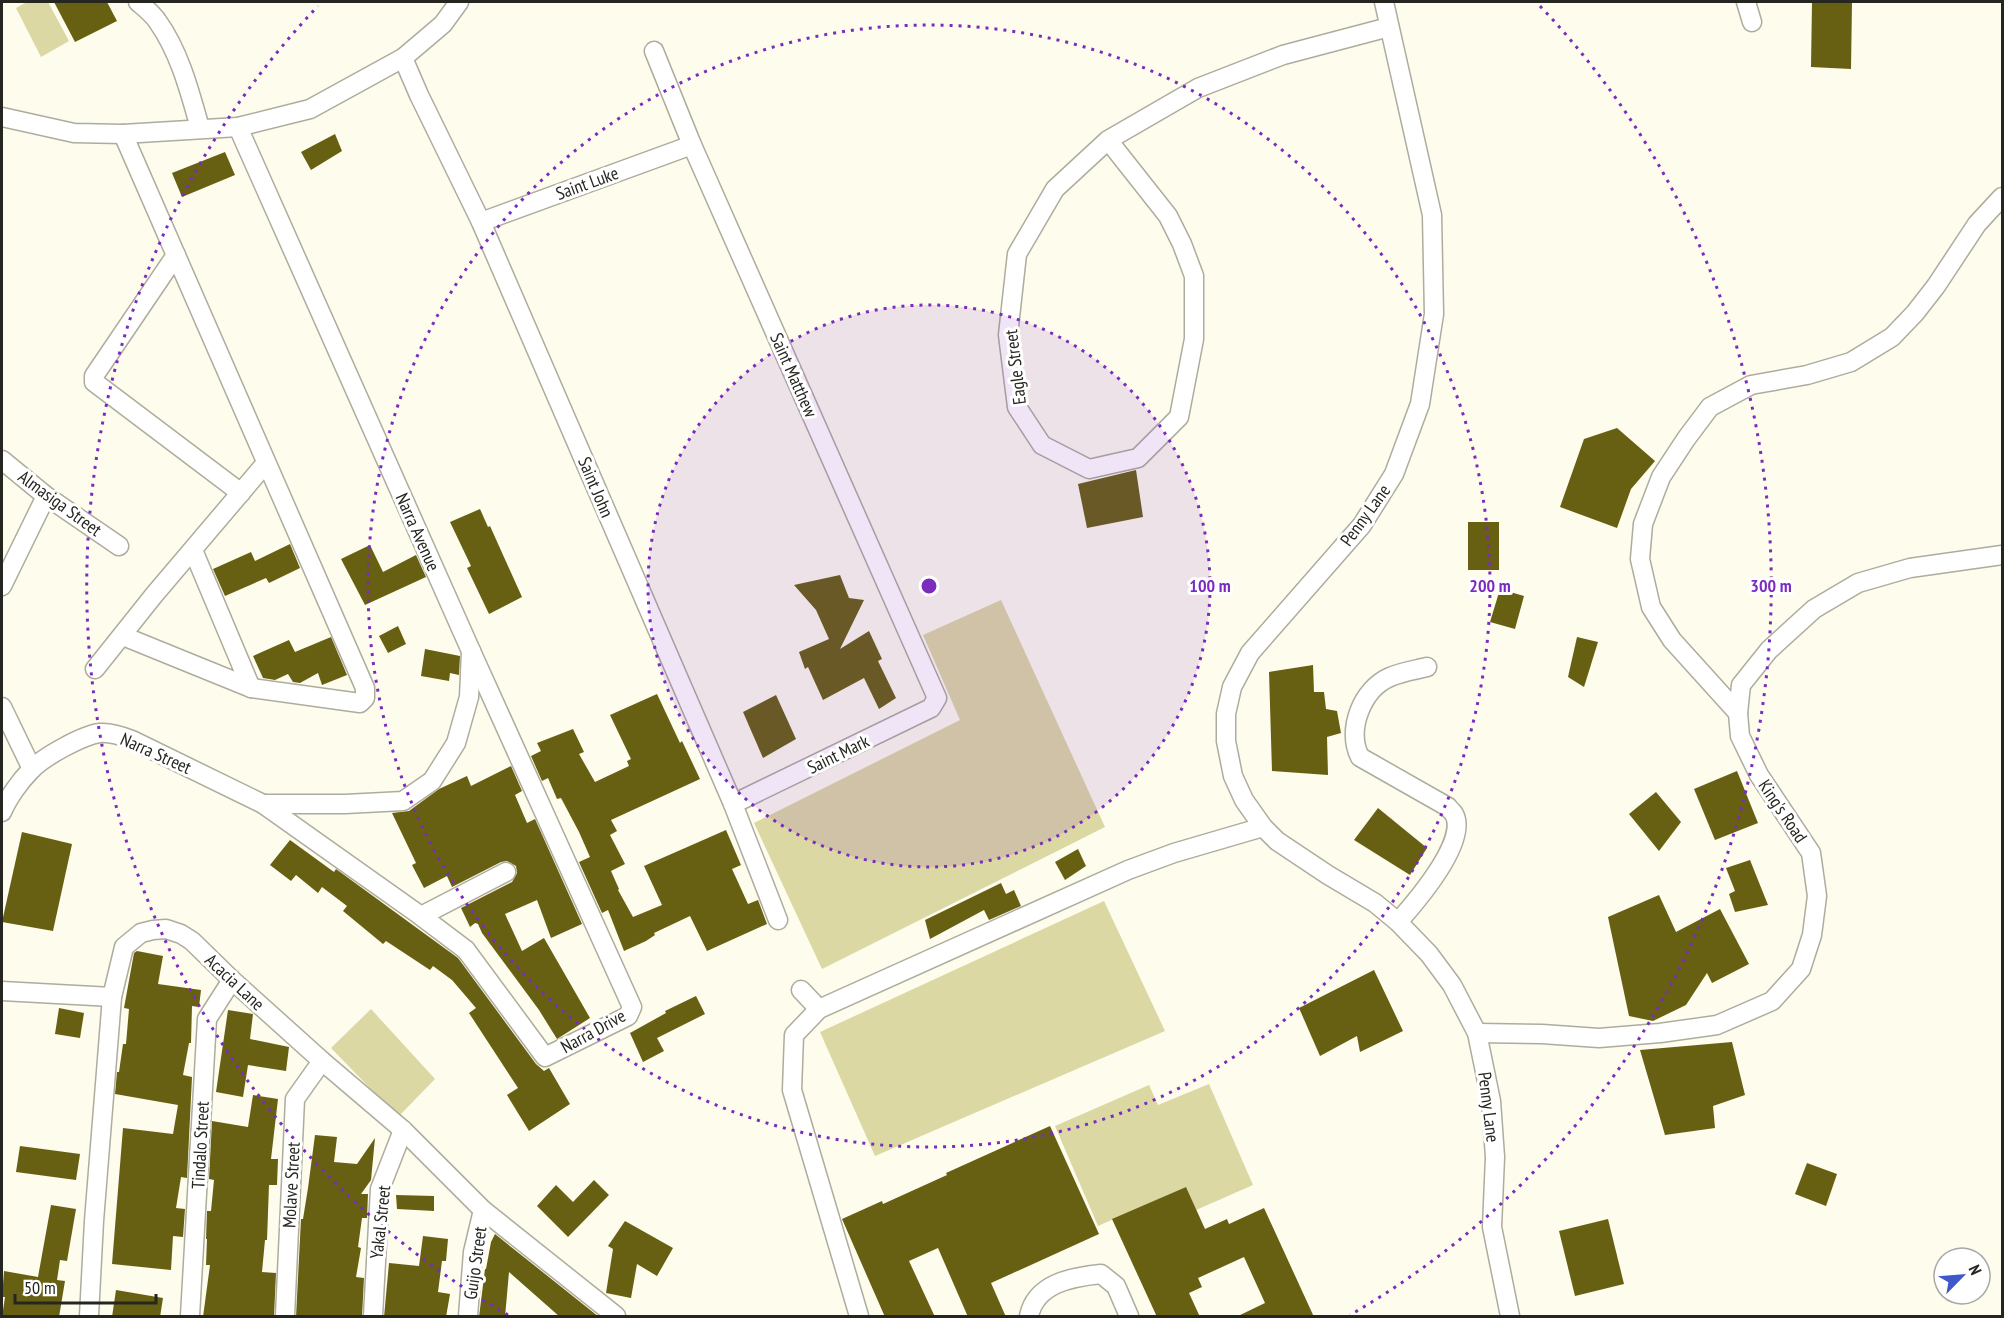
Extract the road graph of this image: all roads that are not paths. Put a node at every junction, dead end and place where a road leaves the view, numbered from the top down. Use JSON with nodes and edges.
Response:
{"nodes":[{"id":1,"x":138,"y":2,"type":"edge"},
{"id":2,"x":459,"y":2,"type":"edge"},
{"id":3,"x":1384,"y":2,"type":"edge"},
{"id":4,"x":1746,"y":2,"type":"edge"},
{"id":5,"x":1752,"y":22,"type":"dead end"},
{"id":6,"x":1389,"y":27,"type":"junction"},
{"id":7,"x":654,"y":51,"type":"dead end"},
{"id":8,"x":403,"y":58,"type":"junction"},
{"id":9,"x":2,"y":117,"type":"edge"},
{"id":10,"x":238,"y":128,"type":"junction"},
{"id":11,"x":200,"y":129,"type":"junction"},
{"id":12,"x":123,"y":134,"type":"junction"},
{"id":13,"x":1108,"y":141,"type":"junction"},
{"id":14,"x":692,"y":145,"type":"junction"},
{"id":15,"x":2002,"y":197,"type":"edge"},
{"id":16,"x":481,"y":222,"type":"junction"},
{"id":17,"x":176,"y":255,"type":"junction"},
{"id":18,"x":2,"y":460,"type":"edge"},
{"id":19,"x":266,"y":463,"type":"junction"},
{"id":20,"x":241,"y":493,"type":"junction"},
{"id":21,"x":46,"y":496,"type":"junction"},
{"id":22,"x":119,"y":546,"type":"dead end"},
{"id":23,"x":193,"y":550,"type":"junction"},
{"id":24,"x":2002,"y":555,"type":"edge"},
{"id":25,"x":2,"y":586,"type":"edge"},
{"id":26,"x":123,"y":636,"type":"junction"},
{"id":27,"x":471,"y":651,"type":"junction"},
{"id":28,"x":1427,"y":667,"type":"dead end"},
{"id":29,"x":95,"y":669,"type":"dead end"},
{"id":30,"x":251,"y":688,"type":"junction"},
{"id":31,"x":937,"y":698,"type":"joint"},
{"id":32,"x":2,"y":706,"type":"edge"},
{"id":33,"x":1738,"y":713,"type":"junction"},
{"id":34,"x":32,"y":769,"type":"junction"},
{"id":35,"x":263,"y":804,"type":"junction"},
{"id":36,"x":733,"y":804,"type":"junction"},
{"id":37,"x":2,"y":812,"type":"edge"},
{"id":38,"x":1263,"y":827,"type":"junction"},
{"id":39,"x":506,"y":872,"type":"dead end"},
{"id":40,"x":421,"y":916,"type":"junction"},
{"id":41,"x":778,"y":920,"type":"dead end"},
{"id":42,"x":1398,"y":922,"type":"junction"},
{"id":43,"x":232,"y":980,"type":"junction"},
{"id":44,"x":801,"y":990,"type":"dead end"},
{"id":45,"x":2,"y":991,"type":"edge"},
{"id":46,"x":112,"y":997,"type":"junction"},
{"id":47,"x":819,"y":1009,"type":"junction"},
{"id":48,"x":1477,"y":1033,"type":"junction"},
{"id":49,"x":322,"y":1061,"type":"junction"},
{"id":50,"x":403,"y":1130,"type":"junction"},
{"id":51,"x":483,"y":1210,"type":"junction"},
{"id":52,"x":89,"y":1317,"type":"edge"},
{"id":53,"x":190,"y":1317,"type":"edge"},
{"id":54,"x":285,"y":1317,"type":"edge"},
{"id":55,"x":373,"y":1317,"type":"edge"},
{"id":56,"x":468,"y":1317,"type":"edge"},
{"id":57,"x":616,"y":1317,"type":"edge"},
{"id":58,"x":859,"y":1317,"type":"edge"},
{"id":59,"x":1029,"y":1317,"type":"edge"},
{"id":60,"x":1129,"y":1317,"type":"edge"},
{"id":61,"x":1510,"y":1317,"type":"edge"}],
"edges":[{"from":1,"to":11,"type":"street"},
{"from":2,"to":8,"type":"street"},
{"from":3,"to":6,"type":"street","name":"Penny Lane"},
{"from":4,"to":5,"type":"street"},
{"from":6,"to":13,"type":"street","name":"Eagle Street"},
{"from":6,"to":38,"type":"street","name":"Penny Lane"},
{"from":7,"to":14,"type":"street","name":"Saint Matthew"},
{"from":8,"to":10,"type":"street"},
{"from":8,"to":16,"type":"street","name":"Saint John"},
{"from":9,"to":12,"type":"street"},
{"from":10,"to":11,"type":"street"},
{"from":10,"to":27,"type":"street","name":"Narra Avenue"},
{"from":11,"to":12,"type":"street"},
{"from":12,"to":17,"type":"street"},
{"from":13,"to":13,"type":"street","name":"Eagle Street"},
{"from":14,"to":16,"type":"street","name":"Saint Luke"},
{"from":14,"to":31,"type":"street","name":"Saint Matthew"},
{"from":15,"to":33,"type":"street"},
{"from":16,"to":36,"type":"street","name":"Saint John"},
{"from":17,"to":19,"type":"street"},
{"from":17,"to":20,"type":"street"},
{"from":18,"to":21,"type":"street","name":"Almasiga Street"},
{"from":19,"to":20,"type":"street"},
{"from":19,"to":30,"type":"street"},
{"from":20,"to":23,"type":"street"},
{"from":21,"to":22,"type":"street","name":"Almasiga Street"},
{"from":21,"to":25,"type":"street"},
{"from":23,"to":26,"type":"street"},
{"from":23,"to":30,"type":"street"},
{"from":24,"to":33,"type":"street","name":"King's Road"},
{"from":26,"to":29,"type":"street"},
{"from":26,"to":30,"type":"street"},
{"from":27,"to":35,"type":"street","name":"Narra Avenue"},
{"from":27,"to":40,"type":"street","name":"Narra Drive"},
{"from":28,"to":42,"type":"street"},
{"from":31,"to":36,"type":"street","name":"Saint Mark"},
{"from":32,"to":34,"type":"street"},
{"from":33,"to":48,"type":"street","name":"King's Road"},
{"from":34,"to":35,"type":"street","name":"Narra Street"},
{"from":34,"to":37,"type":"street","name":"Narra Street"},
{"from":35,"to":40,"type":"street","name":"Narra Drive"},
{"from":36,"to":41,"type":"street","name":"Saint John"},
{"from":38,"to":42,"type":"street","name":"Penny Lane"},
{"from":38,"to":47,"type":"street"},
{"from":39,"to":40,"type":"street"},
{"from":42,"to":48,"type":"street","name":"Penny Lane"},
{"from":43,"to":46,"type":"street","name":"Acacia Lane"},
{"from":43,"to":49,"type":"street","name":"Acacia Lane"},
{"from":43,"to":53,"type":"street","name":"Tindalo Street"},
{"from":44,"to":47,"type":"street"},
{"from":45,"to":46,"type":"street"},
{"from":46,"to":52,"type":"street","name":"Acacia Lane"},
{"from":47,"to":58,"type":"street"},
{"from":48,"to":61,"type":"street","name":"Penny Lane"},
{"from":49,"to":50,"type":"street","name":"Acacia Lane"},
{"from":49,"to":54,"type":"street","name":"Molave Street"},
{"from":50,"to":51,"type":"street","name":"Acacia Lane"},
{"from":50,"to":55,"type":"street","name":"Yakal Street"},
{"from":51,"to":56,"type":"street","name":"Guijo Street"},
{"from":51,"to":57,"type":"street","name":"Acacia Lane"},
{"from":59,"to":60,"type":"street"}]}
